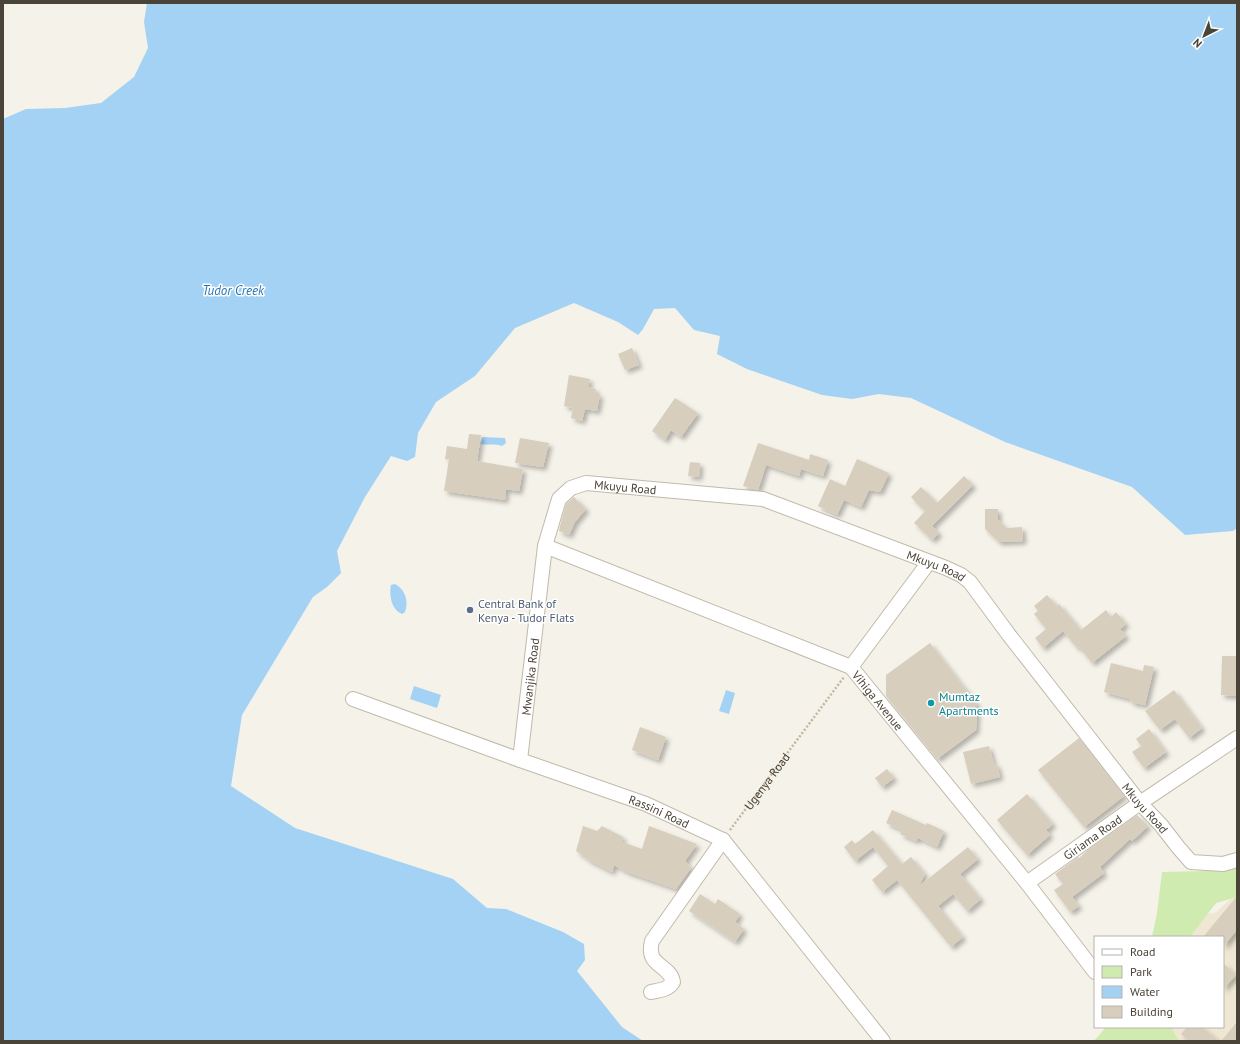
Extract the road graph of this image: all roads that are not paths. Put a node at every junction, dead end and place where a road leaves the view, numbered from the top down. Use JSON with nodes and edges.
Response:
{"nodes":[{"id":1,"x":559,"y":499,"type":"joint"},
{"id":2,"x":546,"y":546,"type":"junction"},
{"id":3,"x":929,"y":562,"type":"junction"},
{"id":4,"x":851,"y":667,"type":"junction"},
{"id":5,"x":353,"y":699,"type":"dead end"},
{"id":6,"x":1237,"y":738,"type":"edge"},
{"id":7,"x":520,"y":760,"type":"junction"},
{"id":8,"x":1140,"y":803,"type":"junction"},
{"id":9,"x":723,"y":840,"type":"junction"},
{"id":10,"x":1237,"y":860,"type":"edge"},
{"id":11,"x":1027,"y":883,"type":"junction"},
{"id":12,"x":1094,"y":971,"type":"edge"},
{"id":13,"x":651,"y":992,"type":"dead end"},
{"id":14,"x":883,"y":1041,"type":"edge"}],
"edges":[{"from":1,"to":2,"type":"street","name":"Mwanjika Road"},
{"from":1,"to":3,"type":"street","name":"Mkuyu Road"},
{"from":2,"to":4,"type":"street","name":"Vihiga Avenue"},
{"from":2,"to":7,"type":"street","name":"Mwanjika Road"},
{"from":3,"to":4,"type":"street"},
{"from":3,"to":8,"type":"street","name":"Mkuyu Road"},
{"from":4,"to":11,"type":"street","name":"Vihiga Avenue"},
{"from":5,"to":7,"type":"street","name":"Rassini Road"},
{"from":6,"to":8,"type":"street","name":"Giriama Road"},
{"from":7,"to":9,"type":"street","name":"Rassini Road"},
{"from":8,"to":10,"type":"street","name":"Mkuyu Road"},
{"from":8,"to":11,"type":"street","name":"Giriama Road"},
{"from":9,"to":13,"type":"street"},
{"from":9,"to":14,"type":"street","name":"Rassini Road"},
{"from":11,"to":12,"type":"street","name":"Vihiga Avenue"}]}
